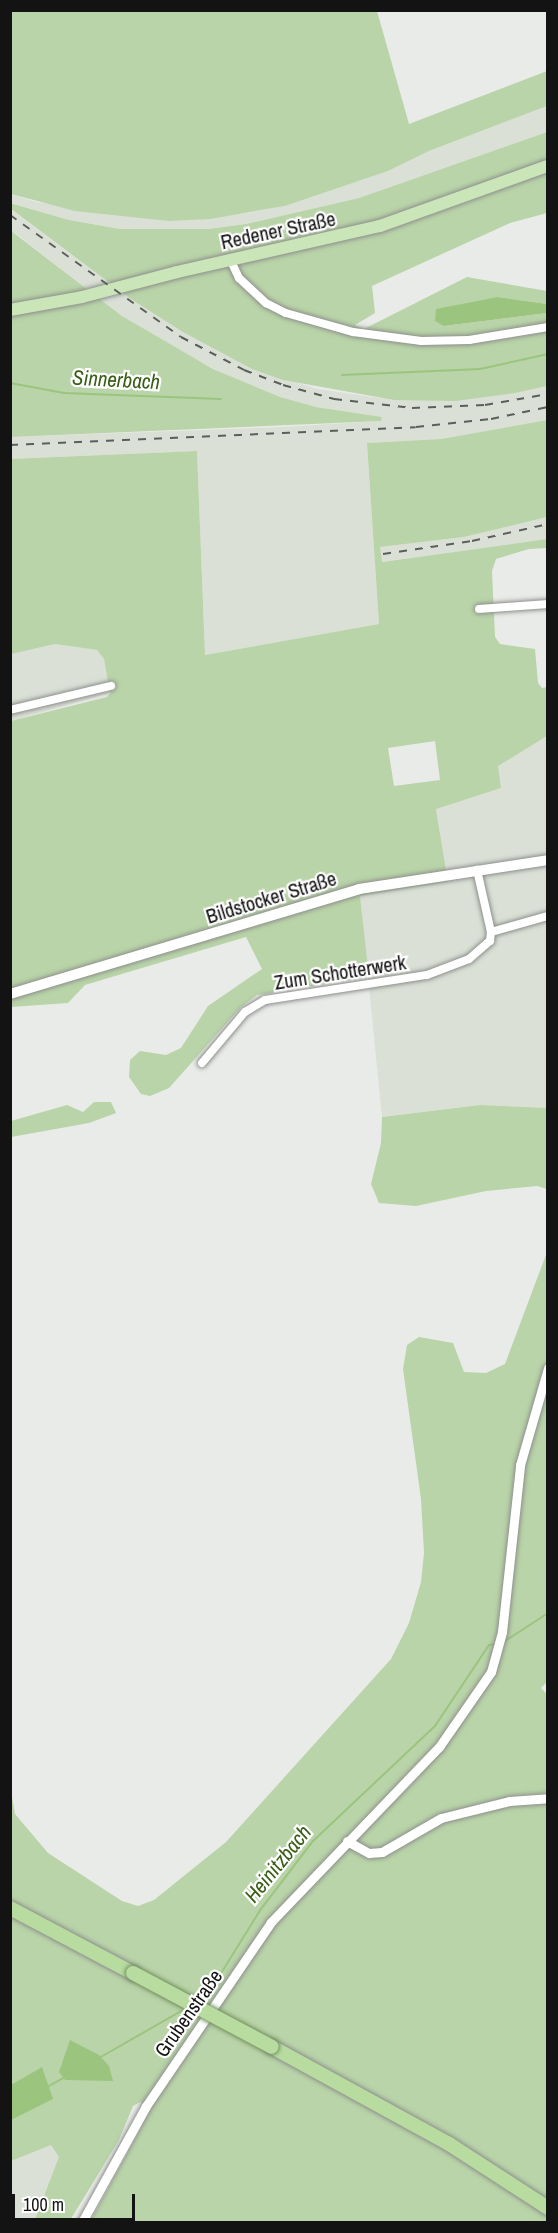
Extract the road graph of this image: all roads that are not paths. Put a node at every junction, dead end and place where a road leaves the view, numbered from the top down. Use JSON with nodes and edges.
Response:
{"nodes":[{"id":1,"x":548,"y":166,"type":"edge"},
{"id":2,"x":231,"y":261,"type":"junction"},
{"id":3,"x":10,"y":310,"type":"edge"},
{"id":4,"x":548,"y":327,"type":"edge"},
{"id":5,"x":548,"y":604,"type":"edge"},
{"id":6,"x":479,"y":609,"type":"dead end"},
{"id":7,"x":111,"y":686,"type":"dead end"},
{"id":8,"x":10,"y":710,"type":"edge"},
{"id":9,"x":548,"y":860,"type":"edge"},
{"id":10,"x":477,"y":870,"type":"junction"},
{"id":11,"x":548,"y":916,"type":"edge"},
{"id":12,"x":491,"y":932,"type":"junction"},
{"id":13,"x":10,"y":994,"type":"edge"},
{"id":14,"x":202,"y":1063,"type":"dead end"},
{"id":15,"x":548,"y":1368,"type":"edge"},
{"id":16,"x":548,"y":1798,"type":"edge"},
{"id":17,"x":347,"y":1841,"type":"junction"},
{"id":18,"x":10,"y":1908,"type":"edge"},
{"id":19,"x":548,"y":2208,"type":"edge"},
{"id":20,"x":82,"y":2223,"type":"edge"}],
"edges":[{"from":1,"to":2,"type":"main road","name":"Redener Straße"},
{"from":2,"to":3,"type":"main road","name":"Redener Straße"},
{"from":2,"to":4,"type":"street"},
{"from":5,"to":6,"type":"street"},
{"from":7,"to":8,"type":"street"},
{"from":9,"to":10,"type":"main road","name":"Bildstocker Straße"},
{"from":10,"to":12,"type":"street"},
{"from":10,"to":13,"type":"main road","name":"Bildstocker Straße"},
{"from":11,"to":12,"type":"street"},
{"from":12,"to":14,"type":"street","name":"Zum Schotterwerk"},
{"from":15,"to":17,"type":"street","name":"Grubenstraße"},
{"from":16,"to":17,"type":"street"},
{"from":17,"to":20,"type":"street","name":"Grubenstraße"},
{"from":18,"to":19,"type":"highway","bridge":true}]}
